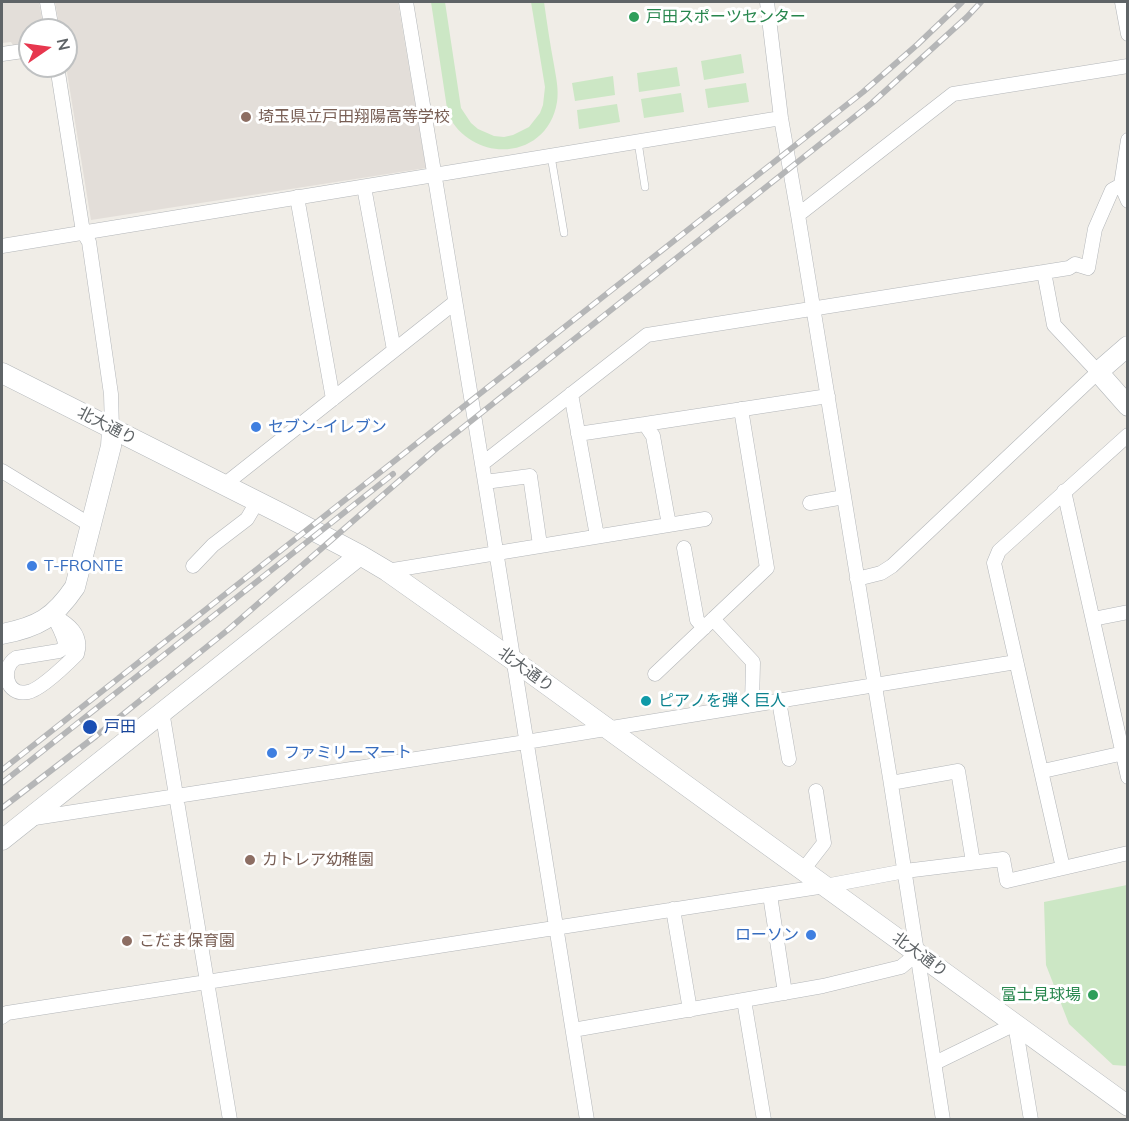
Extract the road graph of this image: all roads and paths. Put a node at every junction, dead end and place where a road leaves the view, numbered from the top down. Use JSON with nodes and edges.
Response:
{"nodes":[{"id":1,"x":47,"y":2,"type":"edge"},
{"id":2,"x":406,"y":2,"type":"edge"},
{"id":3,"x":767,"y":2,"type":"edge"},
{"id":4,"x":1122,"y":2,"type":"edge"},
{"id":5,"x":50,"y":18,"type":"edge"},
{"id":6,"x":1128,"y":34,"type":"edge"},
{"id":7,"x":18,"y":52,"type":"edge"},
{"id":8,"x":2,"y":54,"type":"edge"},
{"id":9,"x":1128,"y":66,"type":"edge"},
{"id":10,"x":59,"y":78,"type":"edge"},
{"id":11,"x":781,"y":118,"type":"junction"},
{"id":12,"x":1128,"y":140,"type":"edge"},
{"id":13,"x":638,"y":141,"type":"junction"},
{"id":14,"x":551,"y":155,"type":"junction"},
{"id":15,"x":434,"y":175,"type":"junction"},
{"id":16,"x":1121,"y":185,"type":"junction"},
{"id":17,"x":364,"y":187,"type":"junction"},
{"id":18,"x":645,"y":187,"type":"dead end"},
{"id":19,"x":297,"y":198,"type":"junction"},
{"id":20,"x":1128,"y":201,"type":"edge"},
{"id":21,"x":798,"y":214,"type":"junction"},
{"id":22,"x":84,"y":232,"type":"junction"},
{"id":23,"x":564,"y":233,"type":"dead end"},
{"id":24,"x":2,"y":246,"type":"edge"},
{"id":25,"x":1044,"y":272,"type":"junction"},
{"id":26,"x":454,"y":303,"type":"junction"},
{"id":27,"x":813,"y":309,"type":"junction"},
{"id":28,"x":1128,"y":346,"type":"edge"},
{"id":29,"x":394,"y":350,"type":"junction"},
{"id":30,"x":1098,"y":372,"type":"junction"},
{"id":31,"x":2,"y":373,"type":"edge"},
{"id":32,"x":571,"y":394,"type":"junction"},
{"id":33,"x":828,"y":396,"type":"junction"},
{"id":34,"x":333,"y":399,"type":"junction"},
{"id":35,"x":1128,"y":406,"type":"edge"},
{"id":36,"x":741,"y":410,"type":"junction"},
{"id":37,"x":645,"y":424,"type":"junction"},
{"id":38,"x":112,"y":429,"type":"junction"},
{"id":39,"x":578,"y":434,"type":"junction"},
{"id":40,"x":1128,"y":435,"type":"edge"},
{"id":41,"x":482,"y":464,"type":"junction"},
{"id":42,"x":2,"y":471,"type":"edge"},
{"id":43,"x":485,"y":482,"type":"junction"},
{"id":44,"x":224,"y":485,"type":"junction"},
{"id":45,"x":1064,"y":491,"type":"junction"},
{"id":46,"x":844,"y":497,"type":"junction"},
{"id":47,"x":257,"y":502,"type":"junction"},
{"id":48,"x":810,"y":503,"type":"dead end"},
{"id":49,"x":705,"y":519,"type":"dead end"},
{"id":50,"x":669,"y":525,"type":"junction"},
{"id":51,"x":92,"y":526,"type":"junction"},
{"id":52,"x":597,"y":536,"type":"junction"},
{"id":53,"x":540,"y":545,"type":"junction"},
{"id":54,"x":684,"y":548,"type":"dead end"},
{"id":55,"x":497,"y":553,"type":"junction"},
{"id":56,"x":360,"y":555,"type":"junction"},
{"id":57,"x":194,"y":566,"type":"dead end"},
{"id":58,"x":387,"y":571,"type":"junction"},
{"id":59,"x":857,"y":579,"type":"junction"},
{"id":60,"x":1128,"y":612,"type":"edge"},
{"id":61,"x":53,"y":615,"type":"junction"},
{"id":62,"x":1093,"y":619,"type":"junction"},
{"id":63,"x":708,"y":624,"type":"junction"},
{"id":64,"x":2,"y":634,"type":"edge"},
{"id":65,"x":513,"y":660,"type":"junction"},
{"id":66,"x":1016,"y":662,"type":"junction"},
{"id":67,"x":655,"y":674,"type":"dead end"},
{"id":68,"x":874,"y":685,"type":"junction"},
{"id":69,"x":779,"y":701,"type":"junction"},
{"id":70,"x":752,"y":705,"type":"junction"},
{"id":71,"x":162,"y":711,"type":"junction"},
{"id":72,"x":607,"y":728,"type":"junction"},
{"id":73,"x":526,"y":742,"type":"junction"},
{"id":74,"x":1125,"y":753,"type":"edge"},
{"id":75,"x":789,"y":759,"type":"dead end"},
{"id":76,"x":1042,"y":771,"type":"junction"},
{"id":77,"x":1128,"y":777,"type":"edge"},
{"id":78,"x":891,"y":783,"type":"junction"},
{"id":79,"x":816,"y":791,"type":"dead end"},
{"id":80,"x":178,"y":797,"type":"junction"},
{"id":81,"x":26,"y":820,"type":"junction"},
{"id":82,"x":2,"y":840,"type":"edge"},
{"id":83,"x":1128,"y":854,"type":"edge"},
{"id":84,"x":973,"y":862,"type":"junction"},
{"id":85,"x":1063,"y":868,"type":"junction"},
{"id":86,"x":803,"y":870,"type":"junction"},
{"id":87,"x":904,"y":872,"type":"junction"},
{"id":88,"x":825,"y":886,"type":"junction"},
{"id":89,"x":770,"y":894,"type":"junction"},
{"id":90,"x":672,"y":909,"type":"junction"},
{"id":91,"x":556,"y":927,"type":"junction"},
{"id":92,"x":918,"y":953,"type":"junction"},
{"id":93,"x":207,"y":983,"type":"junction"},
{"id":94,"x":785,"y":993,"type":"junction"},
{"id":95,"x":744,"y":1000,"type":"junction"},
{"id":96,"x":690,"y":1010,"type":"junction"},
{"id":97,"x":2,"y":1017,"type":"edge"},
{"id":98,"x":1015,"y":1024,"type":"junction"},
{"id":99,"x":573,"y":1030,"type":"junction"},
{"id":100,"x":935,"y":1064,"type":"junction"},
{"id":101,"x":1128,"y":1106,"type":"edge"},
{"id":102,"x":230,"y":1119,"type":"edge"},
{"id":103,"x":583,"y":1119,"type":"edge"},
{"id":104,"x":764,"y":1119,"type":"edge"},
{"id":105,"x":944,"y":1119,"type":"edge"},
{"id":106,"x":1031,"y":1119,"type":"edge"}],
"edges":[{"from":1,"to":5,"type":"street"},
{"from":2,"to":15,"type":"street"},
{"from":3,"to":11,"type":"street"},
{"from":4,"to":6,"type":"street"},
{"from":7,"to":8,"type":"street"},
{"from":9,"to":21,"type":"street"},
{"from":10,"to":22,"type":"street"},
{"from":11,"to":13,"type":"street"},
{"from":11,"to":21,"type":"street"},
{"from":12,"to":16,"type":"street"},
{"from":13,"to":14,"type":"street"},
{"from":13,"to":18,"type":"lane"},
{"from":14,"to":15,"type":"street"},
{"from":14,"to":23,"type":"lane"},
{"from":15,"to":17,"type":"street"},
{"from":15,"to":26,"type":"street"},
{"from":16,"to":20,"type":"street"},
{"from":16,"to":25,"type":"street"},
{"from":17,"to":19,"type":"street"},
{"from":17,"to":29,"type":"street"},
{"from":19,"to":22,"type":"street"},
{"from":19,"to":34,"type":"street"},
{"from":21,"to":27,"type":"street"},
{"from":22,"to":24,"type":"street"},
{"from":22,"to":38,"type":"street"},
{"from":25,"to":27,"type":"street"},
{"from":25,"to":30,"type":"street"},
{"from":26,"to":29,"type":"street"},
{"from":26,"to":41,"type":"street"},
{"from":27,"to":32,"type":"street"},
{"from":27,"to":33,"type":"street"},
{"from":28,"to":30,"type":"street"},
{"from":29,"to":34,"type":"street"},
{"from":30,"to":35,"type":"street"},
{"from":30,"to":59,"type":"street"},
{"from":31,"to":38,"type":"street","name":"北大通り"},
{"from":32,"to":39,"type":"street"},
{"from":32,"to":41,"type":"street"},
{"from":33,"to":36,"type":"street"},
{"from":33,"to":46,"type":"street"},
{"from":34,"to":44,"type":"street"},
{"from":36,"to":37,"type":"street"},
{"from":36,"to":63,"type":"street"},
{"from":37,"to":39,"type":"street"},
{"from":37,"to":50,"type":"street"},
{"from":38,"to":44,"type":"street","name":"北大通り"},
{"from":38,"to":51,"type":"street"},
{"from":39,"to":52,"type":"street"},
{"from":40,"to":45,"type":"street"},
{"from":41,"to":43,"type":"street"},
{"from":42,"to":51,"type":"street"},
{"from":43,"to":53,"type":"street"},
{"from":43,"to":55,"type":"street"},
{"from":44,"to":47,"type":"street","name":"北大通り"},
{"from":45,"to":62,"type":"street"},
{"from":45,"to":66,"type":"street"},
{"from":46,"to":48,"type":"street"},
{"from":46,"to":59,"type":"street"},
{"from":47,"to":56,"type":"street","name":"北大通り"},
{"from":47,"to":57,"type":"street"},
{"from":49,"to":50,"type":"street"},
{"from":50,"to":52,"type":"street"},
{"from":51,"to":61,"type":"street"},
{"from":52,"to":53,"type":"street"},
{"from":53,"to":55,"type":"street"},
{"from":54,"to":63,"type":"street"},
{"from":55,"to":58,"type":"street"},
{"from":55,"to":65,"type":"street"},
{"from":56,"to":58,"type":"street","name":"北大通り"},
{"from":56,"to":71,"type":"street"},
{"from":58,"to":65,"type":"street","name":"北大通り"},
{"from":59,"to":68,"type":"street"},
{"from":60,"to":62,"type":"street"},
{"from":61,"to":61,"type":"street"},
{"from":61,"to":64,"type":"street"},
{"from":62,"to":74,"type":"street"},
{"from":63,"to":67,"type":"street"},
{"from":63,"to":70,"type":"street"},
{"from":65,"to":72,"type":"street","name":"北大通り"},
{"from":65,"to":73,"type":"street"},
{"from":66,"to":68,"type":"street"},
{"from":66,"to":76,"type":"street"},
{"from":68,"to":69,"type":"street"},
{"from":68,"to":78,"type":"street"},
{"from":69,"to":70,"type":"street"},
{"from":69,"to":75,"type":"street"},
{"from":70,"to":72,"type":"street"},
{"from":71,"to":80,"type":"street"},
{"from":71,"to":81,"type":"street"},
{"from":72,"to":73,"type":"street"},
{"from":72,"to":86,"type":"street","name":"北大通り"},
{"from":73,"to":80,"type":"street"},
{"from":73,"to":91,"type":"street"},
{"from":74,"to":76,"type":"street"},
{"from":74,"to":77,"type":"street"},
{"from":76,"to":85,"type":"street"},
{"from":78,"to":84,"type":"street"},
{"from":78,"to":87,"type":"street"},
{"from":79,"to":86,"type":"street"},
{"from":80,"to":81,"type":"street"},
{"from":80,"to":93,"type":"street"},
{"from":81,"to":82,"type":"street"},
{"from":83,"to":85,"type":"street"},
{"from":84,"to":85,"type":"street"},
{"from":84,"to":87,"type":"street"},
{"from":86,"to":88,"type":"street","name":"北大通り"},
{"from":87,"to":88,"type":"street"},
{"from":87,"to":92,"type":"street"},
{"from":88,"to":89,"type":"street"},
{"from":88,"to":92,"type":"street","name":"北大通り"},
{"from":89,"to":90,"type":"street"},
{"from":89,"to":94,"type":"street"},
{"from":90,"to":91,"type":"street"},
{"from":90,"to":96,"type":"street"},
{"from":91,"to":93,"type":"street"},
{"from":91,"to":99,"type":"street"},
{"from":92,"to":94,"type":"street"},
{"from":92,"to":98,"type":"street","name":"北大通り"},
{"from":92,"to":100,"type":"street"},
{"from":93,"to":97,"type":"street"},
{"from":93,"to":102,"type":"street"},
{"from":94,"to":95,"type":"street"},
{"from":95,"to":96,"type":"street"},
{"from":95,"to":104,"type":"street"},
{"from":96,"to":99,"type":"street"},
{"from":98,"to":100,"type":"street"},
{"from":98,"to":101,"type":"street","name":"北大通り"},
{"from":98,"to":106,"type":"street"},
{"from":99,"to":103,"type":"street"},
{"from":100,"to":105,"type":"street"}]}
